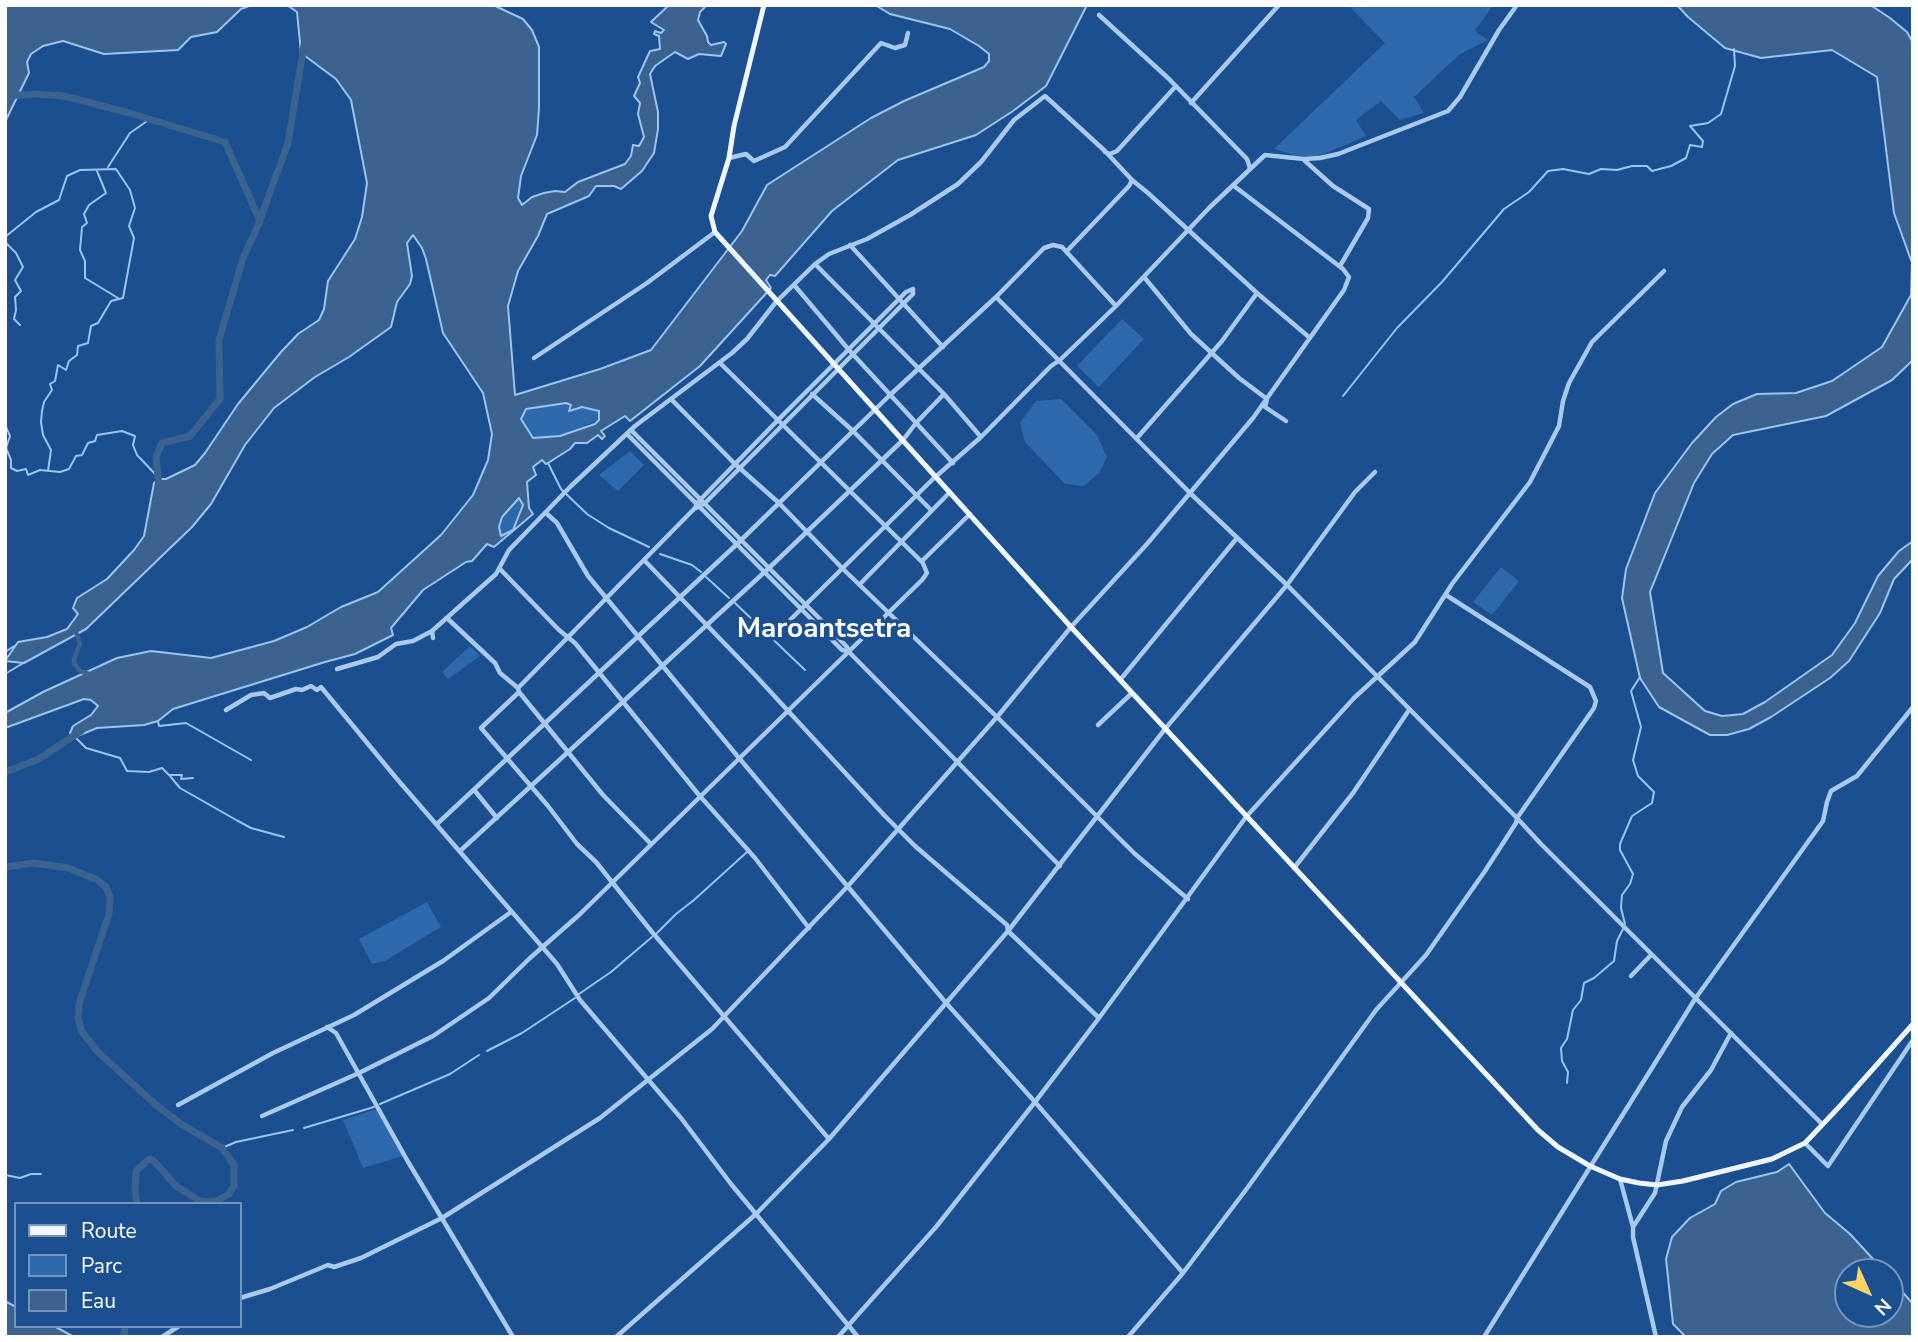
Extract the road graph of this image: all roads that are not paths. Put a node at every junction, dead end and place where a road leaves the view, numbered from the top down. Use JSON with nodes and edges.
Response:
{"nodes":[{"id":1,"x":764,"y":5,"type":"edge"},
{"id":2,"x":1279,"y":5,"type":"edge"},
{"id":3,"x":1517,"y":5,"type":"edge"},
{"id":4,"x":1099,"y":15,"type":"dead end"},
{"id":5,"x":908,"y":33,"type":"dead end"},
{"id":6,"x":1175,"y":86,"type":"junction"},
{"id":7,"x":1191,"y":103,"type":"junction"},
{"id":8,"x":1105,"y":151,"type":"junction"},
{"id":9,"x":729,"y":158,"type":"junction"},
{"id":10,"x":1304,"y":159,"type":"junction"},
{"id":11,"x":1250,"y":169,"type":"junction"},
{"id":12,"x":1132,"y":180,"type":"junction"},
{"id":13,"x":1234,"y":186,"type":"junction"},
{"id":14,"x":1189,"y":230,"type":"junction"},
{"id":15,"x":715,"y":232,"type":"junction"},
{"id":16,"x":850,"y":245,"type":"junction"},
{"id":17,"x":1067,"y":251,"type":"junction"},
{"id":18,"x":815,"y":264,"type":"junction"},
{"id":19,"x":1339,"y":266,"type":"junction"},
{"id":20,"x":1664,"y":271,"type":"dead end"},
{"id":21,"x":1144,"y":277,"type":"junction"},
{"id":22,"x":795,"y":286,"type":"junction"},
{"id":23,"x":1257,"y":293,"type":"junction"},
{"id":24,"x":996,"y":298,"type":"junction"},
{"id":25,"x":901,"y":301,"type":"junction"},
{"id":26,"x":776,"y":302,"type":"junction"},
{"id":27,"x":1116,"y":306,"type":"junction"},
{"id":28,"x":876,"y":326,"type":"junction"},
{"id":29,"x":1310,"y":338,"type":"junction"},
{"id":30,"x":943,"y":347,"type":"junction"},
{"id":31,"x":851,"y":351,"type":"junction"},
{"id":32,"x":1211,"y":352,"type":"junction"},
{"id":33,"x":534,"y":358,"type":"dead end"},
{"id":34,"x":1060,"y":360,"type":"junction"},
{"id":35,"x":720,"y":363,"type":"junction"},
{"id":36,"x":835,"y":367,"type":"junction"},
{"id":37,"x":919,"y":368,"type":"junction"},
{"id":38,"x":812,"y":394,"type":"junction"},
{"id":39,"x":944,"y":394,"type":"junction"},
{"id":40,"x":890,"y":395,"type":"junction"},
{"id":41,"x":1266,"y":399,"type":"junction"},
{"id":42,"x":672,"y":400,"type":"junction"},
{"id":43,"x":875,"y":410,"type":"junction"},
{"id":44,"x":1286,"y":421,"type":"dead end"},
{"id":45,"x":780,"y":422,"type":"junction"},
{"id":46,"x":916,"y":423,"type":"junction"},
{"id":47,"x":629,"y":432,"type":"junction"},
{"id":48,"x":853,"y":432,"type":"junction"},
{"id":49,"x":981,"y":437,"type":"junction"},
{"id":50,"x":1137,"y":438,"type":"junction"},
{"id":51,"x":903,"y":440,"type":"junction"},
{"id":52,"x":882,"y":460,"type":"junction"},
{"id":53,"x":820,"y":463,"type":"junction"},
{"id":54,"x":953,"y":463,"type":"junction"},
{"id":55,"x":737,"y":466,"type":"junction"},
{"id":56,"x":1375,"y":472,"type":"dead end"},
{"id":57,"x":936,"y":477,"type":"junction"},
{"id":58,"x":849,"y":490,"type":"junction"},
{"id":59,"x":950,"y":492,"type":"junction"},
{"id":60,"x":1190,"y":493,"type":"junction"},
{"id":61,"x":916,"y":496,"type":"junction"},
{"id":62,"x":779,"y":503,"type":"junction"},
{"id":63,"x":700,"y":504,"type":"junction"},
{"id":64,"x":932,"y":510,"type":"junction"},
{"id":65,"x":546,"y":513,"type":"junction"},
{"id":66,"x":970,"y":514,"type":"junction"},
{"id":67,"x":886,"y":526,"type":"junction"},
{"id":68,"x":807,"y":531,"type":"junction"},
{"id":69,"x":1237,"y":538,"type":"junction"},
{"id":70,"x":901,"y":541,"type":"junction"},
{"id":71,"x":739,"y":542,"type":"junction"},
{"id":72,"x":644,"y":560,"type":"junction"},
{"id":73,"x":922,"y":562,"type":"junction"},
{"id":74,"x":500,"y":569,"type":"junction"},
{"id":75,"x":843,"y":569,"type":"junction"},
{"id":76,"x":767,"y":570,"type":"junction"},
{"id":77,"x":860,"y":584,"type":"junction"},
{"id":78,"x":1287,"y":585,"type":"junction"},
{"id":79,"x":1446,"y":595,"type":"junction"},
{"id":80,"x":607,"y":597,"type":"junction"},
{"id":81,"x":680,"y":597,"type":"junction"},
{"id":82,"x":803,"y":606,"type":"junction"},
{"id":83,"x":888,"y":611,"type":"junction"},
{"id":84,"x":448,"y":619,"type":"junction"},
{"id":85,"x":786,"y":624,"type":"dead end"},
{"id":86,"x":706,"y":625,"type":"junction"},
{"id":87,"x":1071,"y":627,"type":"junction"},
{"id":88,"x":432,"y":631,"type":"junction"},
{"id":89,"x":638,"y":636,"type":"junction"},
{"id":90,"x":568,"y":637,"type":"junction"},
{"id":91,"x":433,"y":638,"type":"dead end"},
{"id":92,"x":848,"y":651,"type":"junction"},
{"id":93,"x":663,"y":666,"type":"junction"},
{"id":94,"x":337,"y":669,"type":"dead end"},
{"id":95,"x":599,"y":673,"type":"junction"},
{"id":96,"x":1377,"y":678,"type":"junction"},
{"id":97,"x":1120,"y":680,"type":"junction"},
{"id":98,"x":518,"y":690,"type":"junction"},
{"id":99,"x":1132,"y":693,"type":"junction"},
{"id":100,"x":622,"y":702,"type":"junction"},
{"id":101,"x":1913,"y":707,"type":"edge"},
{"id":102,"x":226,"y":710,"type":"dead end"},
{"id":103,"x":1409,"y":710,"type":"junction"},
{"id":104,"x":787,"y":712,"type":"junction"},
{"id":105,"x":997,"y":716,"type":"junction"},
{"id":106,"x":546,"y":723,"type":"junction"},
{"id":107,"x":1098,"y":725,"type":"dead end"},
{"id":108,"x":1165,"y":729,"type":"junction"},
{"id":109,"x":569,"y":751,"type":"junction"},
{"id":110,"x":739,"y":758,"type":"junction"},
{"id":111,"x":508,"y":759,"type":"junction"},
{"id":112,"x":957,"y":761,"type":"junction"},
{"id":113,"x":532,"y":786,"type":"junction"},
{"id":114,"x":475,"y":791,"type":"junction"},
{"id":115,"x":699,"y":795,"type":"junction"},
{"id":116,"x":1097,"y":816,"type":"junction"},
{"id":117,"x":1246,"y":817,"type":"junction"},
{"id":118,"x":497,"y":818,"type":"junction"},
{"id":119,"x":1517,"y":818,"type":"junction"},
{"id":120,"x":437,"y":824,"type":"junction"},
{"id":121,"x":898,"y":829,"type":"junction"},
{"id":122,"x":651,"y":844,"type":"junction"},
{"id":123,"x":460,"y":851,"type":"junction"},
{"id":124,"x":1060,"y":866,"type":"junction"},
{"id":125,"x":1294,"y":868,"type":"junction"},
{"id":126,"x":612,"y":882,"type":"junction"},
{"id":127,"x":848,"y":886,"type":"junction"},
{"id":128,"x":1188,"y":899,"type":"junction"},
{"id":129,"x":511,"y":912,"type":"junction"},
{"id":130,"x":809,"y":928,"type":"junction"},
{"id":131,"x":1008,"y":931,"type":"junction"},
{"id":132,"x":542,"y":947,"type":"junction"},
{"id":133,"x":1651,"y":955,"type":"junction"},
{"id":134,"x":1631,"y":976,"type":"dead end"},
{"id":135,"x":1401,"y":983,"type":"junction"},
{"id":136,"x":1695,"y":999,"type":"junction"},
{"id":137,"x":947,"y":1004,"type":"junction"},
{"id":138,"x":725,"y":1015,"type":"junction"},
{"id":139,"x":1099,"y":1018,"type":"junction"},
{"id":140,"x":1913,"y":1024,"type":"edge"},
{"id":141,"x":327,"y":1027,"type":"junction"},
{"id":142,"x":1731,"y":1032,"type":"junction"},
{"id":143,"x":1913,"y":1040,"type":"edge"},
{"id":144,"x":359,"y":1073,"type":"junction"},
{"id":145,"x":649,"y":1080,"type":"junction"},
{"id":146,"x":1035,"y":1101,"type":"junction"},
{"id":147,"x":178,"y":1105,"type":"dead end"},
{"id":148,"x":261,"y":1116,"type":"dead end"},
{"id":149,"x":1822,"y":1124,"type":"junction"},
{"id":150,"x":829,"y":1139,"type":"junction"},
{"id":151,"x":1805,"y":1143,"type":"junction"},
{"id":152,"x":1590,"y":1166,"type":"junction"},
{"id":153,"x":1620,"y":1179,"type":"junction"},
{"id":154,"x":1657,"y":1185,"type":"junction"},
{"id":155,"x":756,"y":1214,"type":"junction"},
{"id":156,"x":442,"y":1218,"type":"junction"},
{"id":157,"x":1633,"y":1227,"type":"junction"},
{"id":158,"x":1183,"y":1273,"type":"junction"},
{"id":159,"x":242,"y":1297,"type":"edge"},
{"id":160,"x":848,"y":1325,"type":"junction"},
{"id":161,"x":513,"y":1337,"type":"edge"},
{"id":162,"x":615,"y":1337,"type":"edge"},
{"id":163,"x":838,"y":1337,"type":"edge"},
{"id":164,"x":858,"y":1337,"type":"edge"},
{"id":165,"x":1128,"y":1337,"type":"edge"},
{"id":166,"x":1484,"y":1337,"type":"edge"},
{"id":167,"x":1656,"y":1337,"type":"edge"}],
"edges":[{"from":1,"to":9,"type":"main road"},
{"from":2,"to":7,"type":"street"},
{"from":3,"to":10,"type":"street"},
{"from":4,"to":6,"type":"street"},
{"from":5,"to":9,"type":"street"},
{"from":6,"to":7,"type":"street"},
{"from":6,"to":8,"type":"street"},
{"from":7,"to":11,"type":"street"},
{"from":8,"to":12,"type":"street"},
{"from":8,"to":16,"type":"street"},
{"from":9,"to":15,"type":"main road"},
{"from":10,"to":11,"type":"street"},
{"from":10,"to":19,"type":"street"},
{"from":11,"to":13,"type":"street"},
{"from":12,"to":14,"type":"street"},
{"from":12,"to":17,"type":"street"},
{"from":13,"to":14,"type":"street"},
{"from":13,"to":19,"type":"street"},
{"from":14,"to":21,"type":"street"},
{"from":14,"to":23,"type":"street"},
{"from":15,"to":26,"type":"main road"},
{"from":15,"to":33,"type":"street"},
{"from":16,"to":18,"type":"street"},
{"from":16,"to":25,"type":"street"},
{"from":17,"to":24,"type":"street"},
{"from":17,"to":27,"type":"street"},
{"from":18,"to":22,"type":"street"},
{"from":18,"to":28,"type":"street"},
{"from":19,"to":29,"type":"street"},
{"from":20,"to":79,"type":"street"},
{"from":21,"to":27,"type":"street"},
{"from":21,"to":32,"type":"street"},
{"from":22,"to":26,"type":"street"},
{"from":22,"to":31,"type":"street"},
{"from":23,"to":29,"type":"street"},
{"from":23,"to":32,"type":"street"},
{"from":24,"to":30,"type":"street"},
{"from":24,"to":34,"type":"street"},
{"from":25,"to":28,"type":"street"},
{"from":25,"to":30,"type":"street"},
{"from":26,"to":35,"type":"street"},
{"from":26,"to":36,"type":"main road"},
{"from":27,"to":34,"type":"street"},
{"from":28,"to":31,"type":"street"},
{"from":28,"to":37,"type":"street"},
{"from":29,"to":41,"type":"street"},
{"from":30,"to":37,"type":"street"},
{"from":31,"to":36,"type":"street"},
{"from":31,"to":40,"type":"street"},
{"from":32,"to":41,"type":"street"},
{"from":32,"to":50,"type":"street"},
{"from":34,"to":49,"type":"street"},
{"from":34,"to":50,"type":"street"},
{"from":35,"to":42,"type":"street"},
{"from":35,"to":45,"type":"street"},
{"from":36,"to":38,"type":"street"},
{"from":36,"to":43,"type":"main road"},
{"from":36,"to":45,"type":"street"},
{"from":37,"to":39,"type":"street"},
{"from":37,"to":40,"type":"street"},
{"from":38,"to":45,"type":"street"},
{"from":38,"to":48,"type":"street"},
{"from":39,"to":46,"type":"street"},
{"from":39,"to":49,"type":"street"},
{"from":40,"to":43,"type":"street"},
{"from":40,"to":46,"type":"street"},
{"from":41,"to":44,"type":"street"},
{"from":41,"to":60,"type":"street"},
{"from":42,"to":47,"type":"street"},
{"from":42,"to":55,"type":"street"},
{"from":43,"to":48,"type":"street"},
{"from":43,"to":51,"type":"main road"},
{"from":45,"to":53,"type":"street"},
{"from":45,"to":55,"type":"street"},
{"from":46,"to":51,"type":"street"},
{"from":46,"to":54,"type":"street"},
{"from":47,"to":63,"type":"street"},
{"from":47,"to":65,"type":"street"},
{"from":48,"to":52,"type":"street"},
{"from":48,"to":53,"type":"street"},
{"from":49,"to":54,"type":"street"},
{"from":50,"to":60,"type":"street"},
{"from":51,"to":52,"type":"street"},
{"from":51,"to":57,"type":"main road"},
{"from":52,"to":58,"type":"street"},
{"from":52,"to":61,"type":"street"},
{"from":53,"to":58,"type":"street"},
{"from":53,"to":62,"type":"street"},
{"from":54,"to":57,"type":"street"},
{"from":55,"to":62,"type":"street"},
{"from":55,"to":63,"type":"street"},
{"from":56,"to":78,"type":"street"},
{"from":57,"to":59,"type":"main road"},
{"from":57,"to":61,"type":"street"},
{"from":58,"to":67,"type":"street"},
{"from":58,"to":68,"type":"street"},
{"from":59,"to":64,"type":"street"},
{"from":59,"to":66,"type":"main road"},
{"from":60,"to":69,"type":"street"},
{"from":60,"to":87,"type":"street"},
{"from":61,"to":64,"type":"street"},
{"from":61,"to":67,"type":"street"},
{"from":62,"to":68,"type":"street"},
{"from":62,"to":71,"type":"street"},
{"from":63,"to":71,"type":"street"},
{"from":63,"to":72,"type":"street"},
{"from":64,"to":70,"type":"street"},
{"from":65,"to":74,"type":"street"},
{"from":65,"to":80,"type":"street"},
{"from":66,"to":73,"type":"street"},
{"from":66,"to":87,"type":"main road"},
{"from":67,"to":70,"type":"street"},
{"from":67,"to":75,"type":"street"},
{"from":68,"to":75,"type":"street"},
{"from":68,"to":76,"type":"street"},
{"from":69,"to":78,"type":"street"},
{"from":69,"to":97,"type":"street"},
{"from":70,"to":73,"type":"street"},
{"from":70,"to":77,"type":"street"},
{"from":71,"to":76,"type":"street"},
{"from":71,"to":81,"type":"street"},
{"from":72,"to":80,"type":"street"},
{"from":72,"to":81,"type":"street"},
{"from":73,"to":83,"type":"street"},
{"from":74,"to":84,"type":"street"},
{"from":74,"to":90,"type":"street"},
{"from":75,"to":77,"type":"street"},
{"from":75,"to":82,"type":"street"},
{"from":76,"to":82,"type":"street"},
{"from":76,"to":86,"type":"street"},
{"from":77,"to":83,"type":"street"},
{"from":78,"to":96,"type":"street"},
{"from":78,"to":108,"type":"street"},
{"from":79,"to":96,"type":"street"},
{"from":79,"to":119,"type":"street"},
{"from":80,"to":89,"type":"street"},
{"from":80,"to":90,"type":"street"},
{"from":81,"to":86,"type":"street"},
{"from":81,"to":89,"type":"street"},
{"from":82,"to":85,"type":"street"},
{"from":82,"to":92,"type":"street"},
{"from":83,"to":92,"type":"street"},
{"from":83,"to":105,"type":"street"},
{"from":84,"to":88,"type":"street"},
{"from":84,"to":98,"type":"street"},
{"from":86,"to":93,"type":"street"},
{"from":86,"to":104,"type":"street"},
{"from":87,"to":97,"type":"main road"},
{"from":87,"to":105,"type":"street"},
{"from":88,"to":91,"type":"street"},
{"from":88,"to":94,"type":"street"},
{"from":89,"to":93,"type":"street"},
{"from":89,"to":95,"type":"street"},
{"from":90,"to":95,"type":"street"},
{"from":90,"to":98,"type":"street"},
{"from":92,"to":104,"type":"street"},
{"from":92,"to":112,"type":"street"},
{"from":93,"to":100,"type":"street"},
{"from":93,"to":110,"type":"street"},
{"from":95,"to":100,"type":"street"},
{"from":95,"to":106,"type":"street"},
{"from":96,"to":103,"type":"street"},
{"from":96,"to":117,"type":"street"},
{"from":97,"to":99,"type":"main road"},
{"from":98,"to":106,"type":"street"},
{"from":98,"to":111,"type":"street"},
{"from":99,"to":107,"type":"street"},
{"from":99,"to":108,"type":"main road"},
{"from":100,"to":109,"type":"street"},
{"from":100,"to":115,"type":"street"},
{"from":101,"to":136,"type":"street"},
{"from":102,"to":120,"type":"street"},
{"from":103,"to":119,"type":"street"},
{"from":103,"to":125,"type":"street"},
{"from":104,"to":110,"type":"street"},
{"from":104,"to":121,"type":"street"},
{"from":105,"to":112,"type":"street"},
{"from":105,"to":116,"type":"street"},
{"from":106,"to":109,"type":"street"},
{"from":106,"to":111,"type":"street"},
{"from":108,"to":116,"type":"street"},
{"from":108,"to":117,"type":"main road"},
{"from":109,"to":113,"type":"street"},
{"from":109,"to":122,"type":"street"},
{"from":110,"to":115,"type":"street"},
{"from":110,"to":127,"type":"street"},
{"from":111,"to":113,"type":"street"},
{"from":111,"to":114,"type":"street"},
{"from":112,"to":121,"type":"street"},
{"from":112,"to":124,"type":"street"},
{"from":113,"to":118,"type":"street"},
{"from":113,"to":126,"type":"street"},
{"from":114,"to":118,"type":"street"},
{"from":114,"to":120,"type":"street"},
{"from":115,"to":122,"type":"street"},
{"from":115,"to":130,"type":"street"},
{"from":116,"to":124,"type":"street"},
{"from":116,"to":128,"type":"street"},
{"from":117,"to":125,"type":"main road"},
{"from":117,"to":128,"type":"street"},
{"from":118,"to":123,"type":"street"},
{"from":119,"to":133,"type":"street"},
{"from":119,"to":135,"type":"street"},
{"from":120,"to":123,"type":"street"},
{"from":121,"to":127,"type":"street"},
{"from":121,"to":131,"type":"street"},
{"from":122,"to":126,"type":"street"},
{"from":123,"to":129,"type":"street"},
{"from":124,"to":131,"type":"street"},
{"from":125,"to":135,"type":"main road"},
{"from":126,"to":132,"type":"street"},
{"from":126,"to":138,"type":"street"},
{"from":127,"to":130,"type":"street"},
{"from":127,"to":137,"type":"street"},
{"from":128,"to":139,"type":"street"},
{"from":129,"to":132,"type":"street"},
{"from":129,"to":141,"type":"street"},
{"from":130,"to":138,"type":"street"},
{"from":131,"to":137,"type":"street"},
{"from":131,"to":139,"type":"street"},
{"from":132,"to":144,"type":"street"},
{"from":132,"to":145,"type":"street"},
{"from":133,"to":134,"type":"street"},
{"from":133,"to":136,"type":"street"},
{"from":135,"to":152,"type":"main road"},
{"from":135,"to":158,"type":"street"},
{"from":136,"to":142,"type":"street"},
{"from":136,"to":152,"type":"street"},
{"from":137,"to":146,"type":"street"},
{"from":137,"to":150,"type":"street"},
{"from":138,"to":145,"type":"street"},
{"from":138,"to":150,"type":"street"},
{"from":139,"to":146,"type":"street"},
{"from":140,"to":149,"type":"main road"},
{"from":141,"to":144,"type":"street"},
{"from":141,"to":147,"type":"street"},
{"from":142,"to":149,"type":"street"},
{"from":142,"to":154,"type":"street"},
{"from":143,"to":151,"type":"street"},
{"from":144,"to":148,"type":"street"},
{"from":144,"to":156,"type":"street"},
{"from":145,"to":155,"type":"street"},
{"from":145,"to":156,"type":"street"},
{"from":146,"to":158,"type":"street"},
{"from":146,"to":160,"type":"street"},
{"from":149,"to":151,"type":"main road"},
{"from":150,"to":155,"type":"street"},
{"from":151,"to":154,"type":"main road"},
{"from":152,"to":153,"type":"main road"},
{"from":152,"to":166,"type":"street"},
{"from":153,"to":154,"type":"main road"},
{"from":153,"to":157,"type":"street"},
{"from":154,"to":157,"type":"street"},
{"from":155,"to":160,"type":"street"},
{"from":155,"to":162,"type":"street"},
{"from":156,"to":159,"type":"street"},
{"from":156,"to":161,"type":"street"},
{"from":157,"to":167,"type":"street"},
{"from":158,"to":165,"type":"street"},
{"from":160,"to":163,"type":"street"},
{"from":160,"to":164,"type":"street"}]}
